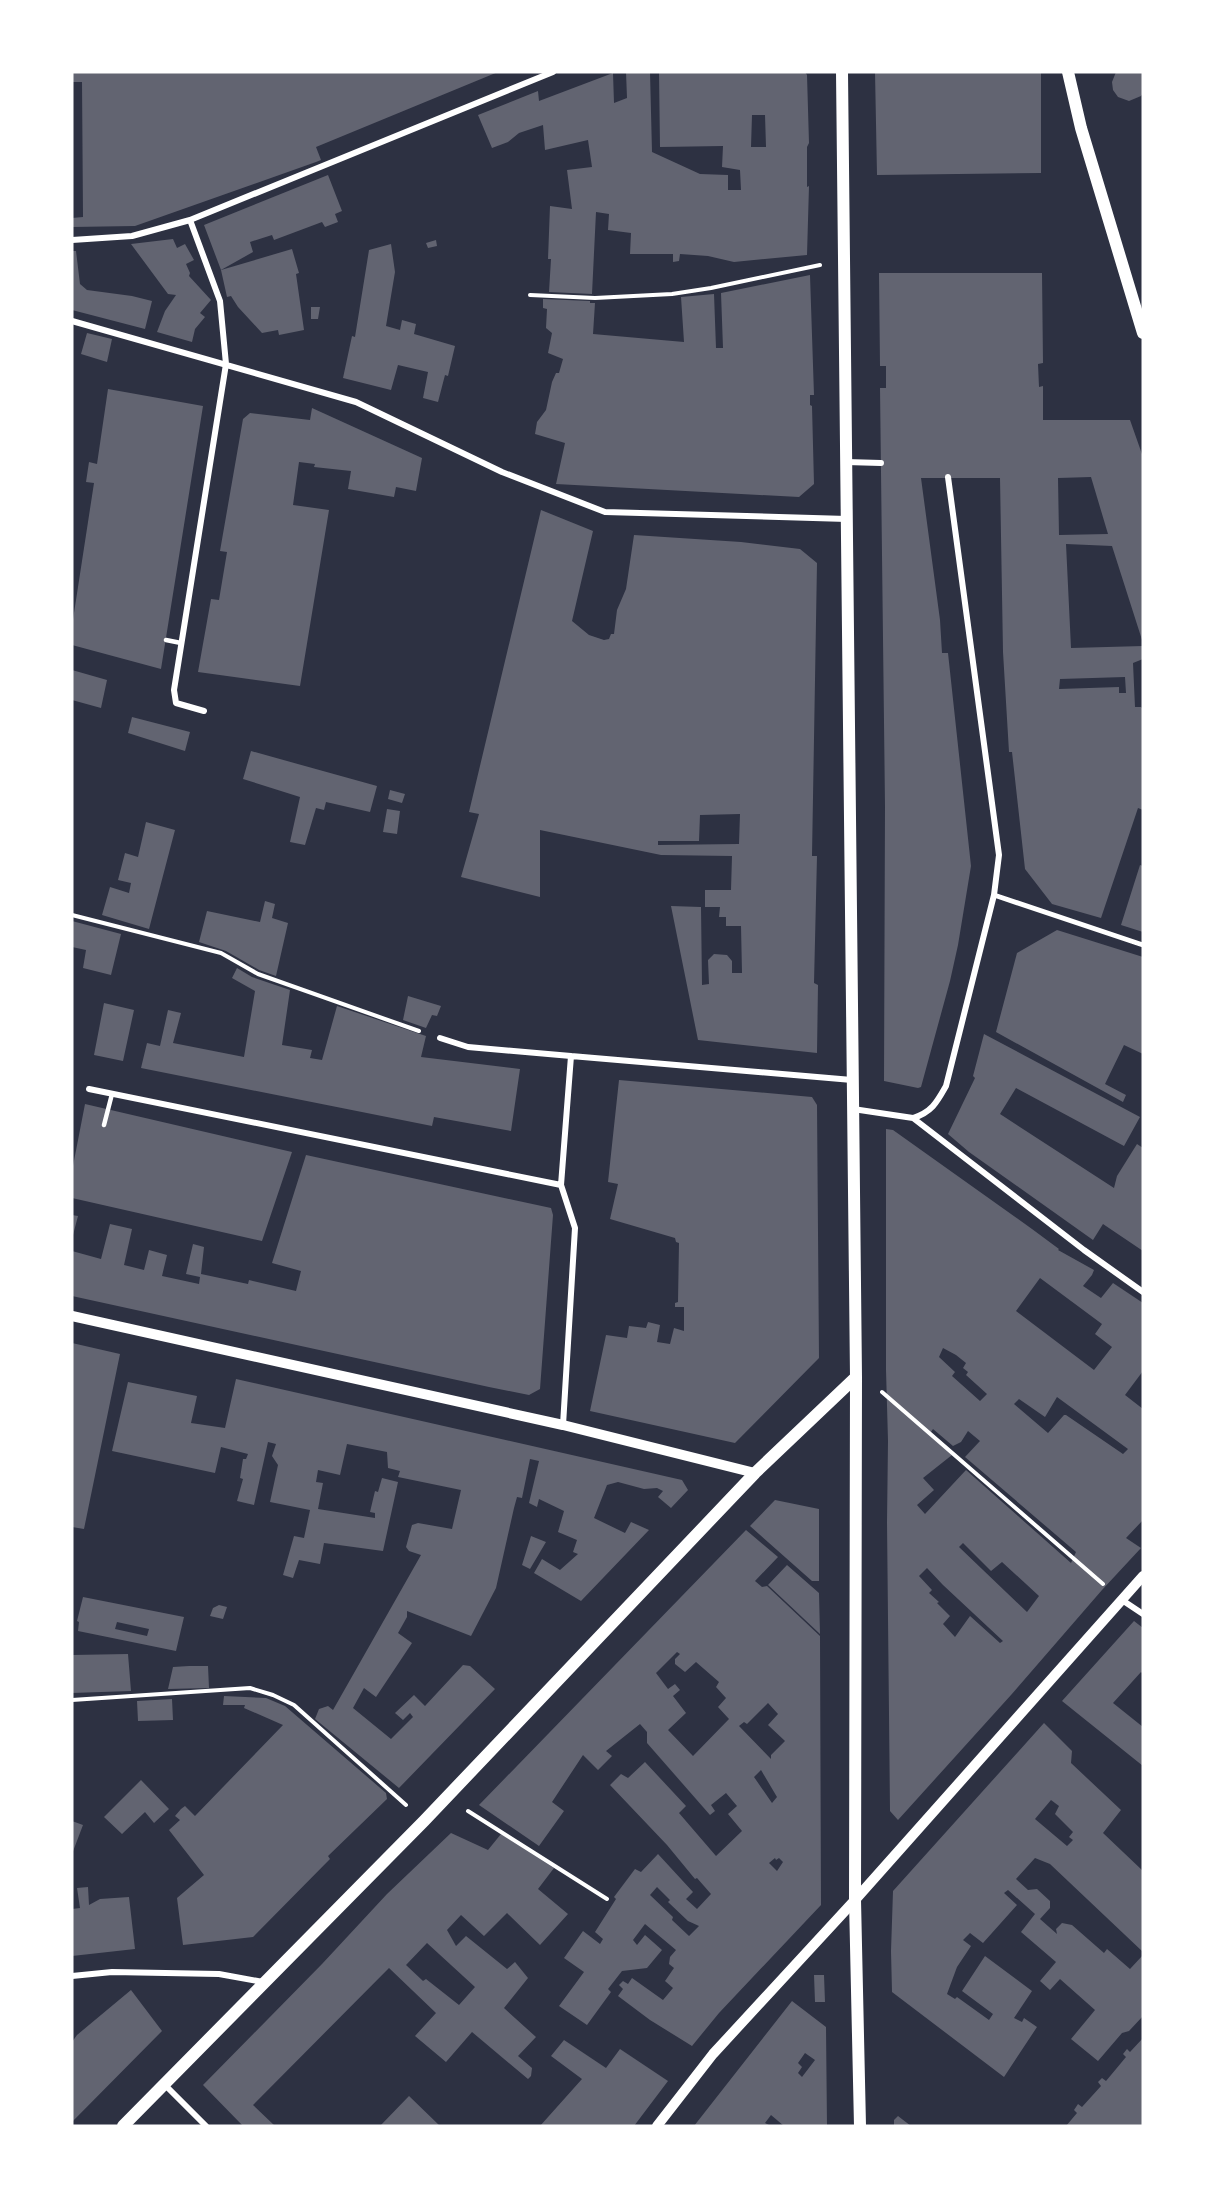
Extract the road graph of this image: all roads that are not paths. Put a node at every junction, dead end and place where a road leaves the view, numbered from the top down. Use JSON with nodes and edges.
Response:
{"nodes":[{"id":1,"x":553,"y":72,"type":"edge"},
{"id":2,"x":842,"y":72,"type":"edge"},
{"id":3,"x":1068,"y":72,"type":"edge"},
{"id":4,"x":190,"y":220,"type":"junction"},
{"id":5,"x":72,"y":240,"type":"edge"},
{"id":6,"x":72,"y":321,"type":"edge"},
{"id":7,"x":1143,"y":333,"type":"edge"},
{"id":8,"x":226,"y":364,"type":"junction"},
{"id":9,"x":846,"y":462,"type":"junction"},
{"id":10,"x":881,"y":463,"type":"dead end"},
{"id":11,"x":948,"y":477,"type":"dead end"},
{"id":12,"x":847,"y":519,"type":"junction"},
{"id":13,"x":166,"y":640,"type":"dead end"},
{"id":14,"x":181,"y":643,"type":"junction"},
{"id":15,"x":204,"y":711,"type":"dead end"},
{"id":16,"x":994,"y":895,"type":"junction"},
{"id":17,"x":1143,"y":945,"type":"edge"},
{"id":18,"x":440,"y":1038,"type":"road end"},
{"id":19,"x":571,"y":1056,"type":"junction"},
{"id":20,"x":853,"y":1080,"type":"junction"},
{"id":21,"x":89,"y":1089,"type":"dead end"},
{"id":22,"x":112,"y":1094,"type":"junction"},
{"id":23,"x":853,"y":1109,"type":"junction"},
{"id":24,"x":913,"y":1118,"type":"junction"},
{"id":25,"x":104,"y":1125,"type":"dead end"},
{"id":26,"x":561,"y":1185,"type":"junction"},
{"id":27,"x":1143,"y":1292,"type":"edge"},
{"id":28,"x":72,"y":1316,"type":"edge"},
{"id":29,"x":856,"y":1377,"type":"junction"},
{"id":30,"x":563,"y":1425,"type":"junction"},
{"id":31,"x":755,"y":1473,"type":"junction"},
{"id":32,"x":1143,"y":1576,"type":"edge"},
{"id":33,"x":1122,"y":1600,"type":"junction"},
{"id":34,"x":1143,"y":1614,"type":"edge"},
{"id":35,"x":855,"y":1900,"type":"junction"},
{"id":36,"x":72,"y":1976,"type":"edge"},
{"id":37,"x":263,"y":1982,"type":"junction"},
{"id":38,"x":163,"y":2084,"type":"junction"},
{"id":39,"x":123,"y":2126,"type":"edge"},
{"id":40,"x":206,"y":2126,"type":"edge"},
{"id":41,"x":657,"y":2126,"type":"edge"},
{"id":42,"x":860,"y":2126,"type":"edge"}],
"edges":[{"from":1,"to":4,"type":"street"},
{"from":2,"to":9,"type":"main road"},
{"from":3,"to":7,"type":"main road"},
{"from":4,"to":5,"type":"street"},
{"from":4,"to":8,"type":"street"},
{"from":6,"to":8,"type":"street"},
{"from":8,"to":12,"type":"street"},
{"from":8,"to":14,"type":"street"},
{"from":9,"to":10,"type":"street"},
{"from":9,"to":12,"type":"main road"},
{"from":11,"to":16,"type":"street"},
{"from":12,"to":20,"type":"main road"},
{"from":13,"to":14,"type":"lane"},
{"from":14,"to":15,"type":"street"},
{"from":16,"to":17,"type":"street"},
{"from":16,"to":24,"type":"street"},
{"from":18,"to":19,"type":"street"},
{"from":19,"to":20,"type":"street"},
{"from":19,"to":26,"type":"street"},
{"from":20,"to":23,"type":"main road"},
{"from":21,"to":22,"type":"street"},
{"from":22,"to":25,"type":"lane"},
{"from":22,"to":26,"type":"street"},
{"from":23,"to":24,"type":"street"},
{"from":23,"to":29,"type":"main road"},
{"from":24,"to":27,"type":"street"},
{"from":26,"to":30,"type":"street"},
{"from":28,"to":30,"type":"street"},
{"from":29,"to":31,"type":"main road"},
{"from":29,"to":35,"type":"main road"},
{"from":30,"to":31,"type":"street"},
{"from":31,"to":37,"type":"main road"},
{"from":32,"to":33,"type":"street"},
{"from":33,"to":34,"type":"street"},
{"from":33,"to":35,"type":"street"},
{"from":35,"to":41,"type":"street"},
{"from":35,"to":42,"type":"main road"},
{"from":36,"to":37,"type":"street"},
{"from":37,"to":38,"type":"main road"},
{"from":38,"to":39,"type":"main road"},
{"from":38,"to":40,"type":"street"}]}
